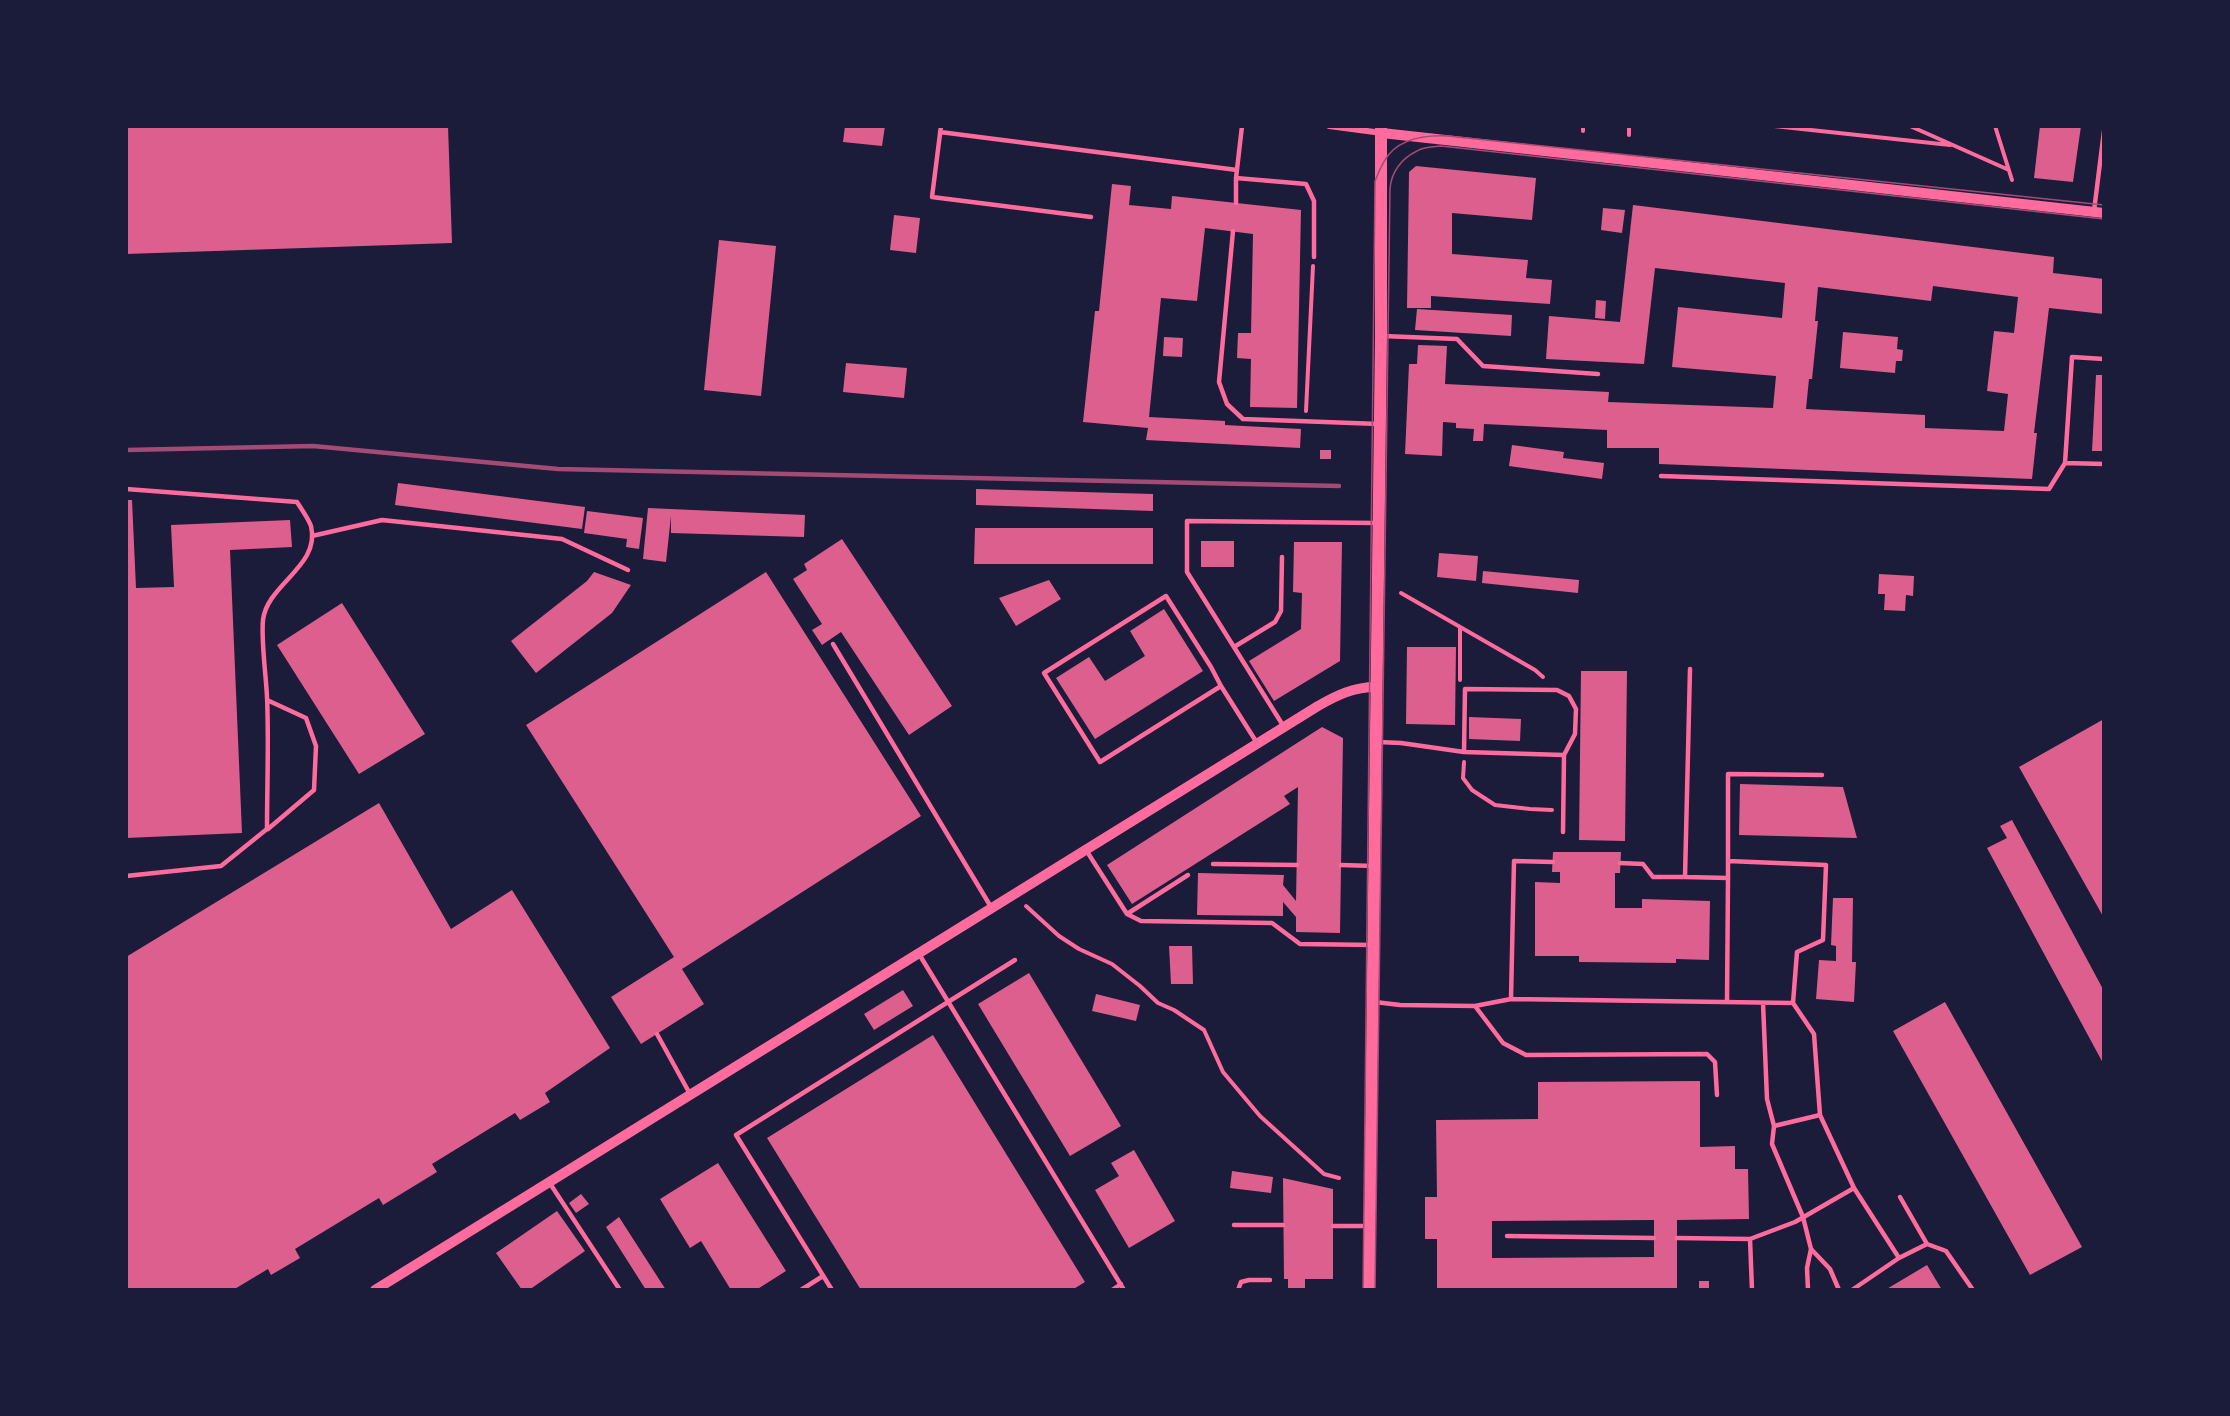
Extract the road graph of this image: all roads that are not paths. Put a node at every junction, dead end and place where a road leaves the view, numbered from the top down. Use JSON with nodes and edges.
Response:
{"nodes":[{"id":1,"x":1242,"y":126,"type":"edge"},
{"id":2,"x":1329,"y":126,"type":"edge"},
{"id":3,"x":1382,"y":128,"type":"edge"},
{"id":4,"x":940,"y":129,"type":"edge"},
{"id":5,"x":2104,"y":131,"type":"edge"},
{"id":6,"x":1237,"y":170,"type":"junction"},
{"id":7,"x":1236,"y":178,"type":"junction"},
{"id":8,"x":1236,"y":203,"type":"dead end"},
{"id":9,"x":2099,"y":213,"type":"edge"},
{"id":10,"x":1091,"y":217,"type":"dead end"},
{"id":11,"x":1233,"y":231,"type":"dead end"},
{"id":12,"x":1314,"y":257,"type":"road end"},
{"id":13,"x":1381,"y":335,"type":"junction"},
{"id":14,"x":2104,"y":358,"type":"edge"},
{"id":15,"x":1598,"y":374,"type":"dead end"},
{"id":16,"x":1380,"y":424,"type":"junction"},
{"id":17,"x":2065,"y":463,"type":"junction"},
{"id":18,"x":2104,"y":464,"type":"edge"},
{"id":19,"x":1661,"y":476,"type":"dead end"},
{"id":20,"x":126,"y":489,"type":"edge"},
{"id":21,"x":1378,"y":523,"type":"junction"},
{"id":22,"x":312,"y":536,"type":"junction"},
{"id":23,"x":1282,"y":557,"type":"dead end"},
{"id":24,"x":628,"y":570,"type":"dead end"},
{"id":25,"x":832,"y":644,"type":"dead end"},
{"id":26,"x":1234,"y":647,"type":"junction"},
{"id":27,"x":1690,"y":669,"type":"dead end"},
{"id":28,"x":1221,"y":686,"type":"junction"},
{"id":29,"x":1376,"y":687,"type":"junction"},
{"id":30,"x":267,"y":700,"type":"junction"},
{"id":31,"x":1284,"y":727,"type":"junction"},
{"id":32,"x":1376,"y":742,"type":"junction"},
{"id":33,"x":1257,"y":743,"type":"junction"},
{"id":34,"x":1464,"y":752,"type":"junction"},
{"id":35,"x":1564,"y":756,"type":"junction"},
{"id":36,"x":1822,"y":775,"type":"dead end"},
{"id":37,"x":267,"y":829,"type":"junction"},
{"id":38,"x":1563,"y":832,"type":"dead end"},
{"id":39,"x":1086,"y":849,"type":"junction"},
{"id":40,"x":1728,"y":861,"type":"junction"},
{"id":41,"x":1552,"y":862,"type":"dead end"},
{"id":42,"x":1620,"y":863,"type":"dead end"},
{"id":43,"x":1213,"y":864,"type":"dead end"},
{"id":44,"x":1297,"y":865,"type":"dead end"},
{"id":45,"x":1341,"y":865,"type":"dead end"},
{"id":46,"x":1374,"y":866,"type":"junction"},
{"id":47,"x":1188,"y":875,"type":"dead end"},
{"id":48,"x":126,"y":876,"type":"edge"},
{"id":49,"x":1685,"y":877,"type":"junction"},
{"id":50,"x":1728,"y":878,"type":"junction"},
{"id":51,"x":992,"y":908,"type":"junction"},
{"id":52,"x":1127,"y":914,"type":"junction"},
{"id":53,"x":1373,"y":945,"type":"junction"},
{"id":54,"x":918,"y":953,"type":"junction"},
{"id":55,"x":1015,"y":960,"type":"dead end"},
{"id":56,"x":1511,"y":999,"type":"junction"},
{"id":57,"x":948,"y":1002,"type":"junction"},
{"id":58,"x":1372,"y":1002,"type":"junction"},
{"id":59,"x":1727,"y":1002,"type":"junction"},
{"id":60,"x":1763,"y":1003,"type":"junction"},
{"id":61,"x":1794,"y":1003,"type":"junction"},
{"id":62,"x":1475,"y":1006,"type":"junction"},
{"id":63,"x":657,"y":1034,"type":"dead end"},
{"id":64,"x":690,"y":1095,"type":"junction"},
{"id":65,"x":1717,"y":1095,"type":"dead end"},
{"id":66,"x":1820,"y":1115,"type":"junction"},
{"id":67,"x":1774,"y":1126,"type":"junction"},
{"id":68,"x":549,"y":1182,"type":"junction"},
{"id":69,"x":1854,"y":1188,"type":"junction"},
{"id":70,"x":1900,"y":1197,"type":"dead end"},
{"id":71,"x":1803,"y":1217,"type":"junction"},
{"id":72,"x":1234,"y":1225,"type":"dead end"},
{"id":73,"x":1284,"y":1225,"type":"dead end"},
{"id":74,"x":1333,"y":1226,"type":"dead end"},
{"id":75,"x":1370,"y":1226,"type":"junction"},
{"id":76,"x":1507,"y":1236,"type":"dead end"},
{"id":77,"x":1654,"y":1238,"type":"dead end"},
{"id":78,"x":1677,"y":1239,"type":"dead end"},
{"id":79,"x":1750,"y":1239,"type":"junction"},
{"id":80,"x":1927,"y":1244,"type":"junction"},
{"id":81,"x":1811,"y":1249,"type":"junction"},
{"id":82,"x":1899,"y":1258,"type":"junction"},
{"id":83,"x":823,"y":1276,"type":"junction"},
{"id":84,"x":1270,"y":1280,"type":"dead end"},
{"id":85,"x":1121,"y":1284,"type":"junction"},
{"id":86,"x":375,"y":1290,"type":"edge"},
{"id":87,"x":620,"y":1290,"type":"edge"},
{"id":88,"x":801,"y":1290,"type":"edge"},
{"id":89,"x":832,"y":1290,"type":"edge"},
{"id":90,"x":1112,"y":1290,"type":"edge"},
{"id":91,"x":1124,"y":1290,"type":"edge"},
{"id":92,"x":1238,"y":1290,"type":"edge"},
{"id":93,"x":1369,"y":1290,"type":"edge"},
{"id":94,"x":1752,"y":1290,"type":"edge"},
{"id":95,"x":1808,"y":1290,"type":"edge"},
{"id":96,"x":1839,"y":1290,"type":"edge"},
{"id":97,"x":1851,"y":1290,"type":"edge"},
{"id":98,"x":1973,"y":1290,"type":"edge"}],
"edges":[{"from":1,"to":6,"type":"lane"},
{"from":2,"to":3,"type":"street"},
{"from":3,"to":9,"type":"street"},
{"from":3,"to":13,"type":"main road"},
{"from":4,"to":6,"type":"lane"},
{"from":4,"to":10,"type":"lane"},
{"from":5,"to":9,"type":"lane"},
{"from":6,"to":7,"type":"lane"},
{"from":7,"to":8,"type":"lane"},
{"from":7,"to":12,"type":"lane"},
{"from":11,"to":16,"type":"lane"},
{"from":13,"to":15,"type":"lane"},
{"from":13,"to":16,"type":"main road"},
{"from":14,"to":17,"type":"lane"},
{"from":16,"to":21,"type":"main road"},
{"from":17,"to":18,"type":"lane"},
{"from":17,"to":19,"type":"lane"},
{"from":20,"to":22,"type":"lane"},
{"from":21,"to":26,"type":"lane"},
{"from":21,"to":29,"type":"main road"},
{"from":22,"to":24,"type":"lane"},
{"from":22,"to":30,"type":"lane"},
{"from":23,"to":26,"type":"lane"},
{"from":25,"to":51,"type":"lane"},
{"from":26,"to":31,"type":"lane"},
{"from":27,"to":49,"type":"lane"},
{"from":28,"to":28,"type":"lane"},
{"from":28,"to":33,"type":"lane"},
{"from":29,"to":31,"type":"street"},
{"from":29,"to":32,"type":"main road"},
{"from":30,"to":37,"type":"lane"},
{"from":30,"to":37,"type":"lane"},
{"from":31,"to":33,"type":"street"},
{"from":32,"to":34,"type":"lane"},
{"from":32,"to":46,"type":"main road"},
{"from":33,"to":39,"type":"street"},
{"from":34,"to":35,"type":"lane"},
{"from":34,"to":35,"type":"lane"},
{"from":35,"to":38,"type":"lane"},
{"from":36,"to":40,"type":"lane"},
{"from":37,"to":48,"type":"lane"},
{"from":39,"to":51,"type":"street"},
{"from":39,"to":52,"type":"lane"},
{"from":40,"to":50,"type":"lane"},
{"from":40,"to":61,"type":"lane"},
{"from":41,"to":56,"type":"lane"},
{"from":42,"to":49,"type":"lane"},
{"from":43,"to":44,"type":"lane"},
{"from":45,"to":46,"type":"lane"},
{"from":46,"to":53,"type":"main road"},
{"from":47,"to":52,"type":"lane"},
{"from":49,"to":50,"type":"lane"},
{"from":50,"to":59,"type":"lane"},
{"from":51,"to":54,"type":"street"},
{"from":52,"to":53,"type":"lane"},
{"from":53,"to":58,"type":"main road"},
{"from":54,"to":57,"type":"lane"},
{"from":54,"to":64,"type":"street"},
{"from":55,"to":57,"type":"lane"},
{"from":56,"to":59,"type":"lane"},
{"from":56,"to":62,"type":"lane"},
{"from":57,"to":83,"type":"lane"},
{"from":57,"to":85,"type":"lane"},
{"from":58,"to":62,"type":"lane"},
{"from":58,"to":75,"type":"main road"},
{"from":59,"to":60,"type":"lane"},
{"from":60,"to":61,"type":"lane"},
{"from":60,"to":67,"type":"lane"},
{"from":61,"to":66,"type":"lane"},
{"from":62,"to":65,"type":"lane"},
{"from":63,"to":64,"type":"lane"},
{"from":64,"to":68,"type":"street"},
{"from":66,"to":67,"type":"lane"},
{"from":66,"to":69,"type":"lane"},
{"from":67,"to":71,"type":"lane"},
{"from":68,"to":86,"type":"street"},
{"from":68,"to":87,"type":"lane"},
{"from":69,"to":71,"type":"lane"},
{"from":69,"to":82,"type":"lane"},
{"from":70,"to":80,"type":"lane"},
{"from":71,"to":79,"type":"lane"},
{"from":71,"to":81,"type":"lane"},
{"from":72,"to":73,"type":"lane"},
{"from":74,"to":75,"type":"lane"},
{"from":75,"to":93,"type":"main road"},
{"from":76,"to":77,"type":"lane"},
{"from":78,"to":79,"type":"lane"},
{"from":79,"to":94,"type":"lane"},
{"from":80,"to":82,"type":"lane"},
{"from":80,"to":98,"type":"lane"},
{"from":81,"to":95,"type":"lane"},
{"from":81,"to":96,"type":"lane"},
{"from":82,"to":97,"type":"lane"},
{"from":83,"to":88,"type":"lane"},
{"from":83,"to":89,"type":"lane"},
{"from":84,"to":92,"type":"lane"},
{"from":85,"to":90,"type":"lane"},
{"from":85,"to":91,"type":"lane"}]}
